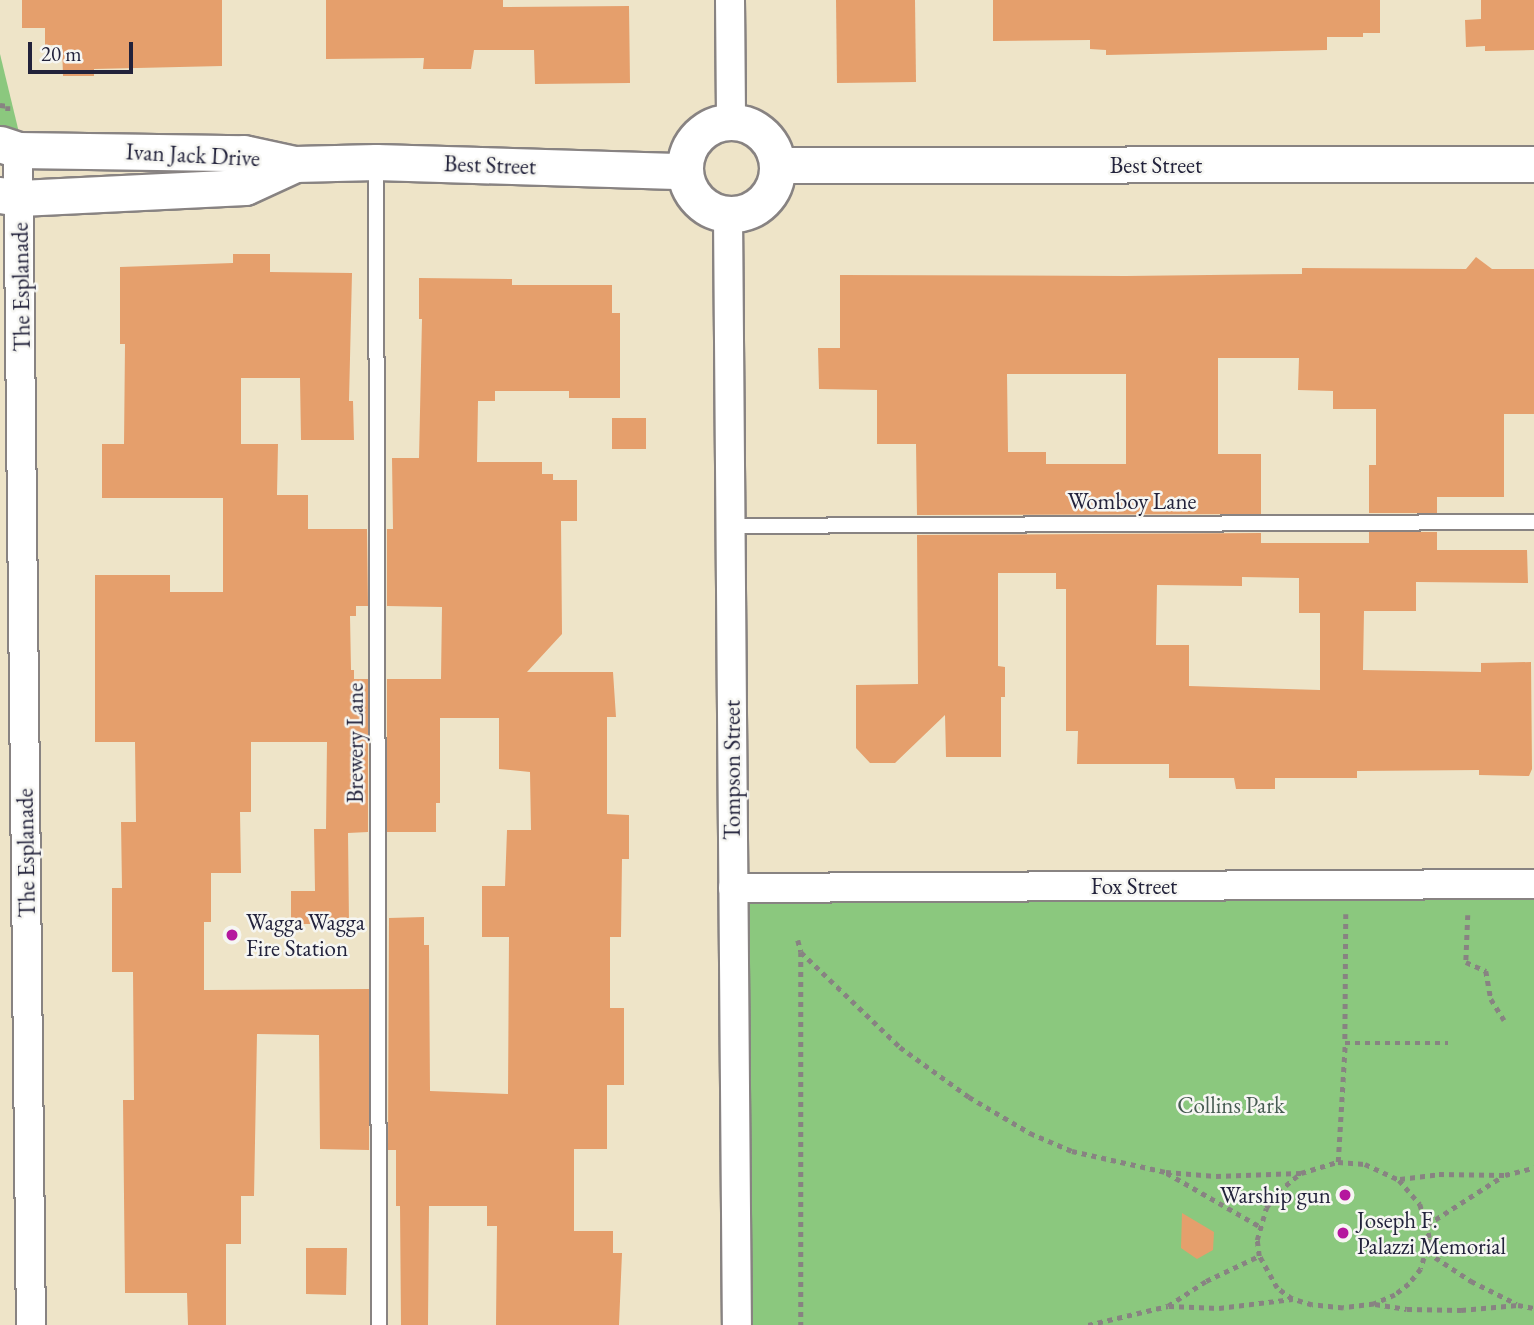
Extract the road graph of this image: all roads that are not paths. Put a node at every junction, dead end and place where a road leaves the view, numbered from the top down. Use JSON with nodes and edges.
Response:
{"nodes":[{"id":1,"x":730,"y":0,"type":"edge"},
{"id":2,"x":731,"y":121,"type":"junction"},
{"id":3,"x":9,"y":147,"type":"edge"},
{"id":4,"x":376,"y":162,"type":"junction"},
{"id":5,"x":295,"y":164,"type":"junction"},
{"id":6,"x":1534,"y":164,"type":"edge"},
{"id":7,"x":777,"y":165,"type":"junction"},
{"id":8,"x":684,"y":171,"type":"junction"},
{"id":9,"x":10,"y":197,"type":"edge"},
{"id":10,"x":728,"y":215,"type":"junction"},
{"id":11,"x":0,"y":337,"type":"edge"},
{"id":12,"x":22,"y":381,"type":"junction"},
{"id":13,"x":1534,"y":522,"type":"edge"},
{"id":14,"x":730,"y":526,"type":"junction"},
{"id":15,"x":1534,"y":884,"type":"edge"},
{"id":16,"x":733,"y":888,"type":"junction"},
{"id":17,"x":31,"y":1325,"type":"edge"},
{"id":18,"x":379,"y":1325,"type":"edge"},
{"id":19,"x":737,"y":1325,"type":"edge"}],
"edges":[{"from":1,"to":2,"type":"street"},
{"from":2,"to":7,"type":"street"},
{"from":2,"to":8,"type":"street"},
{"from":3,"to":5,"type":"street","name":"Ivan Jack Drive"},
{"from":3,"to":9,"type":"street","name":"The Esplanade"},
{"from":4,"to":5,"type":"street","name":"Best Street"},
{"from":4,"to":8,"type":"street","name":"Best Street"},
{"from":4,"to":18,"type":"lane","name":"Brewery Lane"},
{"from":5,"to":9,"type":"street","name":"Ivan Jack Drive"},
{"from":6,"to":7,"type":"street","name":"Best Street"},
{"from":7,"to":10,"type":"street"},
{"from":8,"to":10,"type":"street"},
{"from":9,"to":12,"type":"street","name":"The Esplanade"},
{"from":10,"to":14,"type":"street","name":"Tompson Street"},
{"from":11,"to":12,"type":"street","name":"The Esplanade"},
{"from":12,"to":17,"type":"street","name":"The Esplanade"},
{"from":13,"to":14,"type":"lane","name":"Womboy Lane"},
{"from":14,"to":16,"type":"street","name":"Tompson Street"},
{"from":15,"to":16,"type":"street","name":"Fox Street"},
{"from":16,"to":19,"type":"street","name":"Tompson Street"}]}
